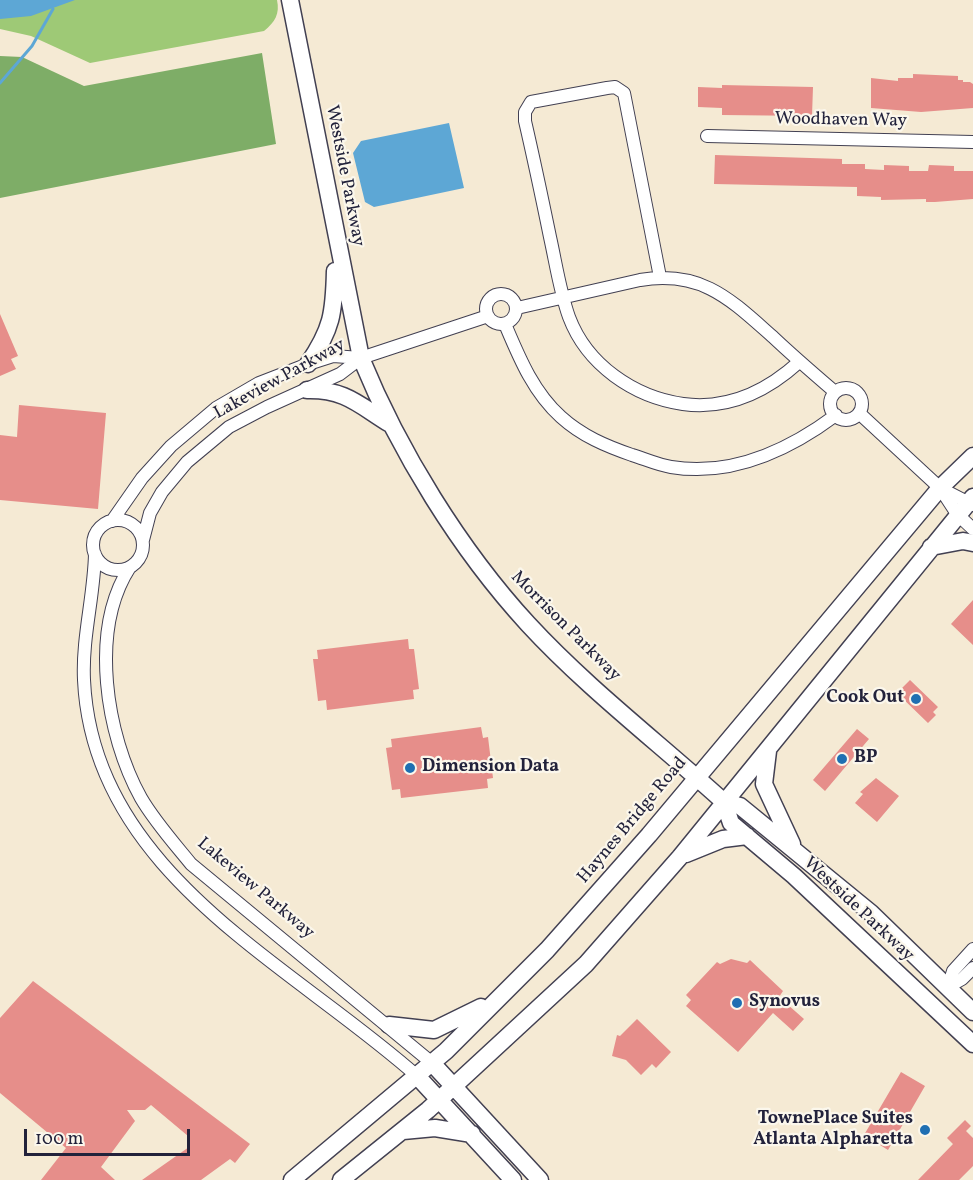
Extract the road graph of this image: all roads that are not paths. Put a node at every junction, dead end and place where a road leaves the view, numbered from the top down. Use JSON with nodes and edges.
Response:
{"nodes":[{"id":1,"x":290,"y":0,"type":"edge"},
{"id":2,"x":707,"y":136,"type":"dead end"},
{"id":3,"x":973,"y":142,"type":"edge"},
{"id":4,"x":336,"y":237,"type":"junction"},
{"id":5,"x":660,"y":277,"type":"junction"},
{"id":6,"x":563,"y":297,"type":"junction"},
{"id":7,"x":517,"y":308,"type":"junction"},
{"id":8,"x":488,"y":316,"type":"junction"},
{"id":9,"x":505,"y":324,"type":"junction"},
{"id":10,"x":361,"y":358,"type":"junction"},
{"id":11,"x":799,"y":362,"type":"junction"},
{"id":12,"x":308,"y":364,"type":"junction"},
{"id":13,"x":307,"y":390,"type":"junction"},
{"id":14,"x":835,"y":392,"type":"junction"},
{"id":15,"x":859,"y":413,"type":"junction"},
{"id":16,"x":836,"y":415,"type":"junction"},
{"id":17,"x":392,"y":425,"type":"junction"},
{"id":18,"x":973,"y":456,"type":"edge"},
{"id":19,"x":939,"y":488,"type":"junction"},
{"id":20,"x":972,"y":501,"type":"edge"},
{"id":21,"x":957,"y":514,"type":"junction"},
{"id":22,"x":112,"y":521,"type":"junction"},
{"id":23,"x":973,"y":529,"type":"edge"},
{"id":24,"x":143,"y":540,"type":"junction"},
{"id":25,"x":973,"y":543,"type":"edge"},
{"id":26,"x":931,"y":547,"type":"junction"},
{"id":27,"x":95,"y":554,"type":"junction"},
{"id":28,"x":130,"y":567,"type":"junction"},
{"id":29,"x":769,"y":747,"type":"junction"},
{"id":30,"x":696,"y":777,"type":"junction"},
{"id":31,"x":724,"y":802,"type":"junction"},
{"id":32,"x":159,"y":825,"type":"junction"},
{"id":33,"x":747,"y":836,"type":"junction"},
{"id":34,"x":140,"y":838,"type":"junction"},
{"id":35,"x":795,"y":850,"type":"junction"},
{"id":36,"x":680,"y":857,"type":"junction"},
{"id":37,"x":973,"y":949,"type":"edge"},
{"id":38,"x":973,"y":968,"type":"edge"},
{"id":39,"x":948,"y":987,"type":"junction"},
{"id":40,"x":507,"y":991,"type":"junction"},
{"id":41,"x":973,"y":1012,"type":"edge"},
{"id":42,"x":389,"y":1025,"type":"junction"},
{"id":43,"x":973,"y":1044,"type":"edge"},
{"id":44,"x":432,"y":1063,"type":"junction"},
{"id":45,"x":417,"y":1076,"type":"junction"},
{"id":46,"x":455,"y":1086,"type":"junction"},
{"id":47,"x":440,"y":1100,"type":"junction"},
{"id":48,"x":402,"y":1131,"type":"junction"},
{"id":49,"x":472,"y":1134,"type":"junction"},
{"id":50,"x":292,"y":1180,"type":"edge"},
{"id":51,"x":341,"y":1180,"type":"edge"},
{"id":52,"x":513,"y":1180,"type":"edge"},
{"id":53,"x":540,"y":1180,"type":"edge"}],
"edges":[{"from":1,"to":4,"type":"main road","name":"Westside Parkway"},
{"from":2,"to":3,"type":"street","name":"Woodhaven Way"},
{"from":4,"to":10,"type":"main road","name":"Westside Parkway"},
{"from":4,"to":12,"type":"main road"},
{"from":5,"to":6,"type":"street"},
{"from":5,"to":6,"type":"street"},
{"from":5,"to":11,"type":"street"},
{"from":6,"to":7,"type":"street"},
{"from":6,"to":11,"type":"street"},
{"from":7,"to":8,"type":"street"},
{"from":7,"to":9,"type":"street"},
{"from":8,"to":9,"type":"street"},
{"from":8,"to":10,"type":"street"},
{"from":9,"to":16,"type":"street"},
{"from":10,"to":12,"type":"street","name":"Lakeview Parkway"},
{"from":10,"to":13,"type":"street","name":"Lakeview Parkway"},
{"from":10,"to":17,"type":"main road","name":"Morrison Parkway"},
{"from":11,"to":14,"type":"street"},
{"from":12,"to":22,"type":"street","name":"Lakeview Parkway"},
{"from":13,"to":17,"type":"main road"},
{"from":13,"to":24,"type":"street","name":"Lakeview Parkway"},
{"from":14,"to":15,"type":"street"},
{"from":14,"to":16,"type":"street"},
{"from":15,"to":16,"type":"street"},
{"from":15,"to":19,"type":"street"},
{"from":17,"to":30,"type":"main road","name":"Morrison Parkway"},
{"from":18,"to":19,"type":"main road","name":"Haynes Bridge Road"},
{"from":19,"to":20,"type":"street"},
{"from":19,"to":21,"type":"street"},
{"from":19,"to":30,"type":"main road","name":"Haynes Bridge Road"},
{"from":20,"to":21,"type":"main road"},
{"from":21,"to":23,"type":"street"},
{"from":21,"to":26,"type":"main road"},
{"from":22,"to":24,"type":"street"},
{"from":22,"to":27,"type":"street"},
{"from":24,"to":28,"type":"street"},
{"from":25,"to":26,"type":"main road"},
{"from":26,"to":29,"type":"main road"},
{"from":27,"to":28,"type":"street"},
{"from":27,"to":34,"type":"street"},
{"from":28,"to":32,"type":"street","name":"Lakeview Parkway"},
{"from":29,"to":31,"type":"main road"},
{"from":29,"to":35,"type":"main road"},
{"from":30,"to":31,"type":"main road","name":"Westside Parkway"},
{"from":30,"to":40,"type":"main road","name":"Haynes Bridge Road"},
{"from":31,"to":33,"type":"main road","name":"Westside Parkway"},
{"from":31,"to":35,"type":"main road","name":"Westside Parkway"},
{"from":31,"to":36,"type":"main road"},
{"from":32,"to":34,"type":"street"},
{"from":32,"to":42,"type":"street","name":"Lakeview Parkway"},
{"from":33,"to":36,"type":"main road"},
{"from":33,"to":43,"type":"main road","name":"Westside Parkway"},
{"from":34,"to":45,"type":"street"},
{"from":35,"to":39,"type":"main road","name":"Westside Parkway"},
{"from":36,"to":46,"type":"main road"},
{"from":37,"to":39,"type":"street"},
{"from":38,"to":39,"type":"street"},
{"from":39,"to":41,"type":"main road","name":"Westside Parkway"},
{"from":40,"to":42,"type":"main road"},
{"from":40,"to":44,"type":"main road","name":"Haynes Bridge Road"},
{"from":42,"to":44,"type":"street","name":"Lakeview Parkway"},
{"from":44,"to":45,"type":"main road","name":"Haynes Bridge Road"},
{"from":44,"to":46,"type":"main road","name":"Lakeview Parkway"},
{"from":45,"to":47,"type":"main road"},
{"from":45,"to":50,"type":"main road","name":"Haynes Bridge Road"},
{"from":46,"to":47,"type":"main road"},
{"from":46,"to":53,"type":"main road","name":"Lakeview Parkway"},
{"from":47,"to":48,"type":"main road"},
{"from":47,"to":49,"type":"main road"},
{"from":48,"to":49,"type":"main road"},
{"from":48,"to":51,"type":"main road"},
{"from":49,"to":52,"type":"main road"}]}
